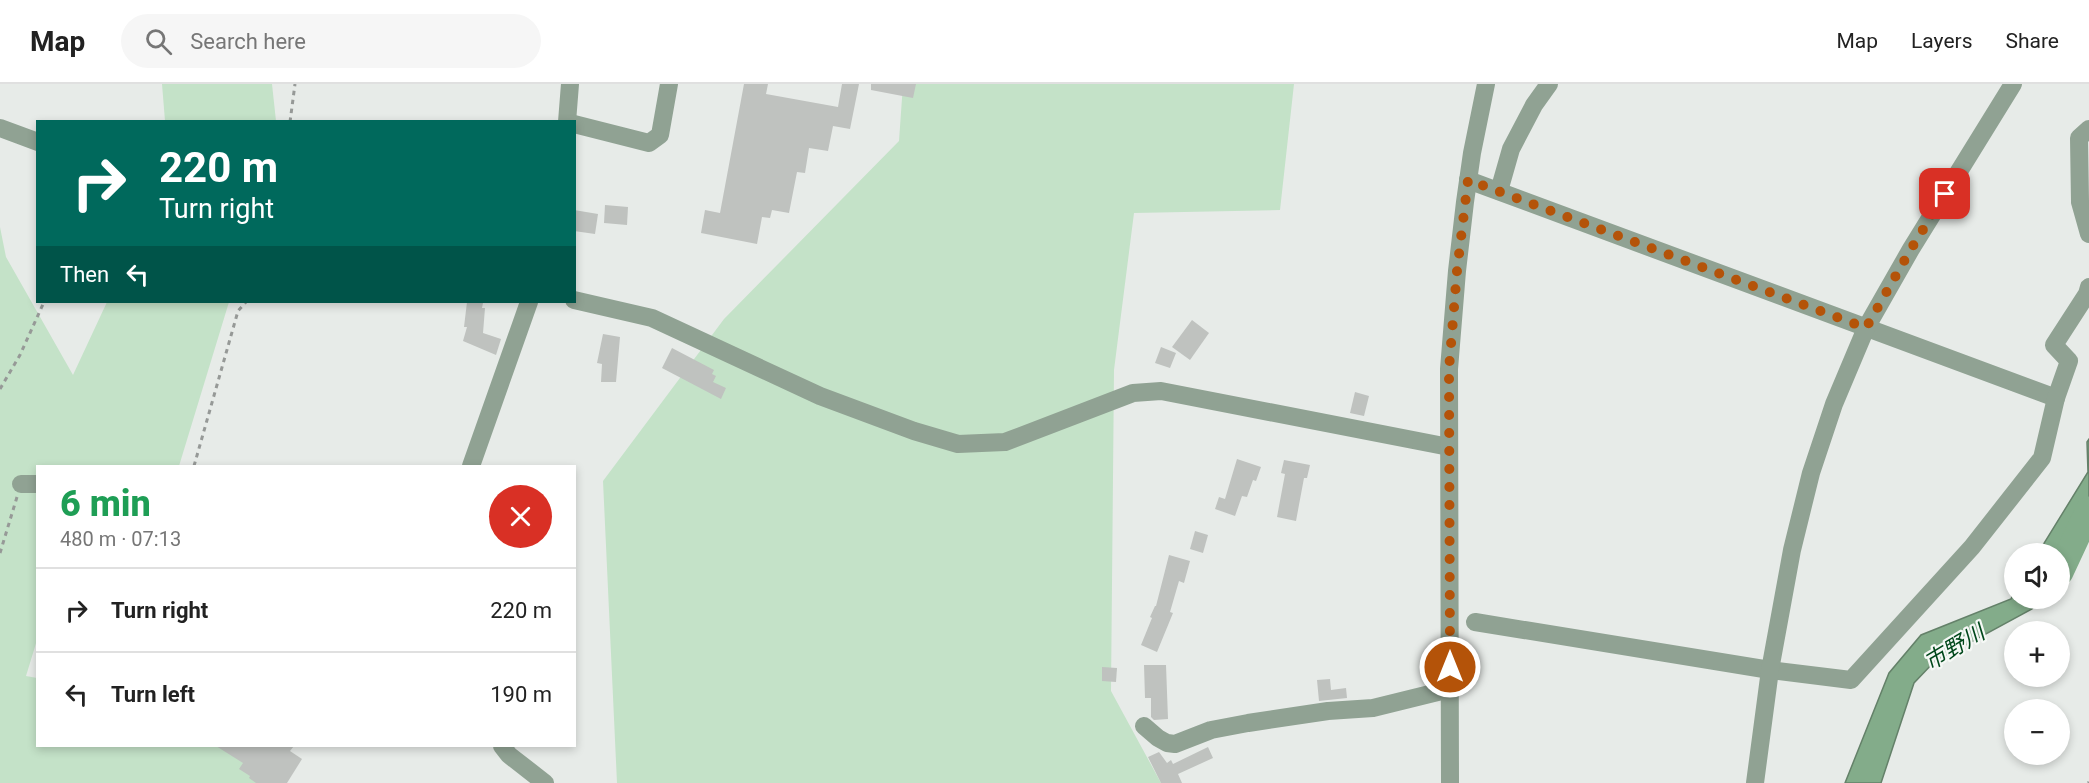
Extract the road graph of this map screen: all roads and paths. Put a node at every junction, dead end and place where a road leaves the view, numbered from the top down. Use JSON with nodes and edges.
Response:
{"nodes":[{"id":1,"x":295,"y":84,"type":"edge"},
{"id":2,"x":570,"y":84,"type":"edge"},
{"id":3,"x":669,"y":84,"type":"edge"},
{"id":4,"x":1486,"y":84,"type":"edge"},
{"id":5,"x":1549,"y":84,"type":"edge"},
{"id":6,"x":2013,"y":84,"type":"edge"},
{"id":7,"x":290,"y":120,"type":"edge"},
{"id":8,"x":567,"y":120,"type":"edge"},
{"id":9,"x":576,"y":125,"type":"edge"},
{"id":10,"x":0,"y":128,"type":"edge"},
{"id":11,"x":2089,"y":129,"type":"edge"},
{"id":12,"x":36,"y":141,"type":"edge"},
{"id":13,"x":1468,"y":180,"type":"junction"},
{"id":14,"x":1499,"y":191,"type":"junction"},
{"id":15,"x":2089,"y":234,"type":"edge"},
{"id":16,"x":2089,"y":287,"type":"edge"},
{"id":17,"x":576,"y":300,"type":"edge"},
{"id":18,"x":44,"y":303,"type":"edge"},
{"id":19,"x":245,"y":303,"type":"edge"},
{"id":20,"x":529,"y":303,"type":"edge"},
{"id":21,"x":1866,"y":328,"type":"junction"},
{"id":22,"x":0,"y":389,"type":"edge"},
{"id":23,"x":2056,"y":398,"type":"junction"},
{"id":24,"x":1449,"y":447,"type":"junction"},
{"id":25,"x":194,"y":465,"type":"edge"},
{"id":26,"x":471,"y":465,"type":"edge"},
{"id":27,"x":29,"y":484,"type":"edge"},
{"id":28,"x":0,"y":553,"type":"edge"},
{"id":29,"x":1474,"y":622,"type":"dead end"},
{"id":30,"x":1770,"y":670,"type":"junction"},
{"id":31,"x":1450,"y":689,"type":"junction"},
{"id":32,"x":1144,"y":726,"type":"dead end"},
{"id":33,"x":503,"y":747,"type":"edge"},
{"id":34,"x":545,"y":783,"type":"edge"},
{"id":35,"x":1450,"y":783,"type":"edge"},
{"id":36,"x":1755,"y":783,"type":"edge"}],
"edges":[{"from":1,"to":7,"type":"path"},
{"from":2,"to":8,"type":"street"},
{"from":3,"to":9,"type":"street"},
{"from":4,"to":13,"type":"street"},
{"from":5,"to":14,"type":"street"},
{"from":6,"to":21,"type":"street"},
{"from":10,"to":12,"type":"street"},
{"from":11,"to":15,"type":"street"},
{"from":13,"to":14,"type":"street"},
{"from":13,"to":24,"type":"street"},
{"from":14,"to":21,"type":"street"},
{"from":16,"to":23,"type":"street"},
{"from":17,"to":24,"type":"street"},
{"from":18,"to":22,"type":"path"},
{"from":19,"to":25,"type":"path"},
{"from":20,"to":26,"type":"street"},
{"from":21,"to":23,"type":"street"},
{"from":21,"to":30,"type":"street"},
{"from":23,"to":30,"type":"street"},
{"from":24,"to":31,"type":"street"},
{"from":27,"to":28,"type":"path"},
{"from":29,"to":30,"type":"street"},
{"from":30,"to":36,"type":"street"},
{"from":31,"to":32,"type":"street"},
{"from":31,"to":35,"type":"street"},
{"from":33,"to":34,"type":"street"}]}
